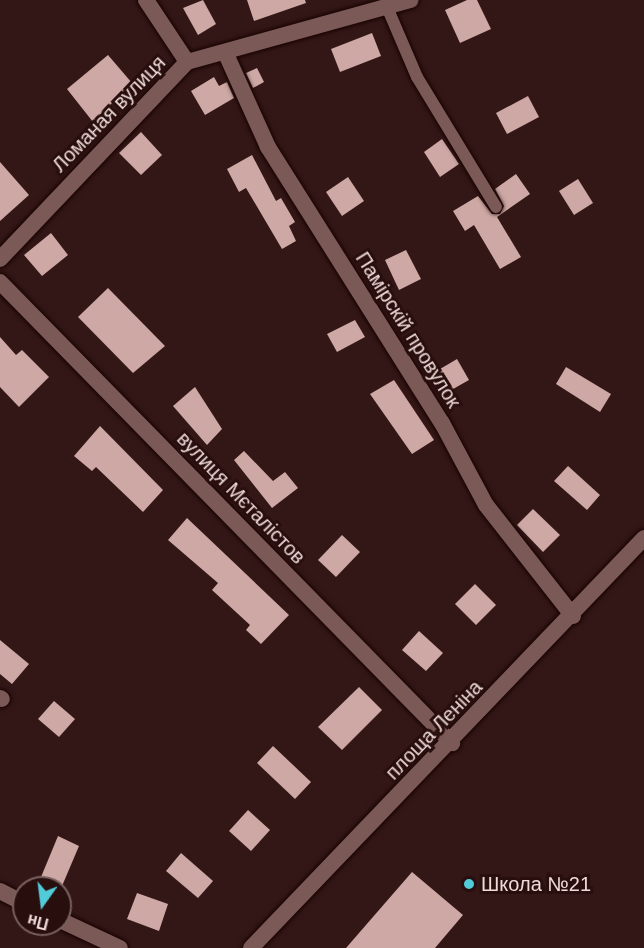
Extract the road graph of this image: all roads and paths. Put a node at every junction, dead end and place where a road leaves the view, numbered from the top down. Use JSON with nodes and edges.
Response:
{"nodes":[{"id":1,"x":146,"y":0,"type":"edge"},
{"id":2,"x":411,"y":0,"type":"edge"},
{"id":3,"x":387,"y":7,"type":"junction"},
{"id":4,"x":226,"y":54,"type":"junction"},
{"id":5,"x":187,"y":62,"type":"junction"},
{"id":6,"x":496,"y":207,"type":"dead end"},
{"id":7,"x":0,"y":259,"type":"edge"},
{"id":8,"x":0,"y":282,"type":"edge"},
{"id":9,"x":644,"y":538,"type":"edge"},
{"id":10,"x":573,"y":616,"type":"junction"},
{"id":11,"x":452,"y":743,"type":"junction"},
{"id":12,"x":72,"y":926,"type":"edge"},
{"id":13,"x":120,"y":948,"type":"edge"},
{"id":14,"x":251,"y":948,"type":"edge"}],
"edges":[{"from":1,"to":5,"type":"street"},
{"from":2,"to":3,"type":"street","name":"Ломаная вулиця"},
{"from":3,"to":4,"type":"street","name":"Ломаная вулиця"},
{"from":3,"to":6,"type":"lane"},
{"from":4,"to":5,"type":"street","name":"Ломаная вулиця"},
{"from":4,"to":10,"type":"street","name":"Памірскій провулок"},
{"from":5,"to":7,"type":"street","name":"Ломаная вулиця"},
{"from":8,"to":11,"type":"street","name":"вулиця Мєталістов"},
{"from":9,"to":10,"type":"street","name":"площа Леніна"},
{"from":10,"to":11,"type":"street","name":"площа Леніна"},
{"from":11,"to":14,"type":"street","name":"площа Леніна"},
{"from":12,"to":13,"type":"street"}]}
